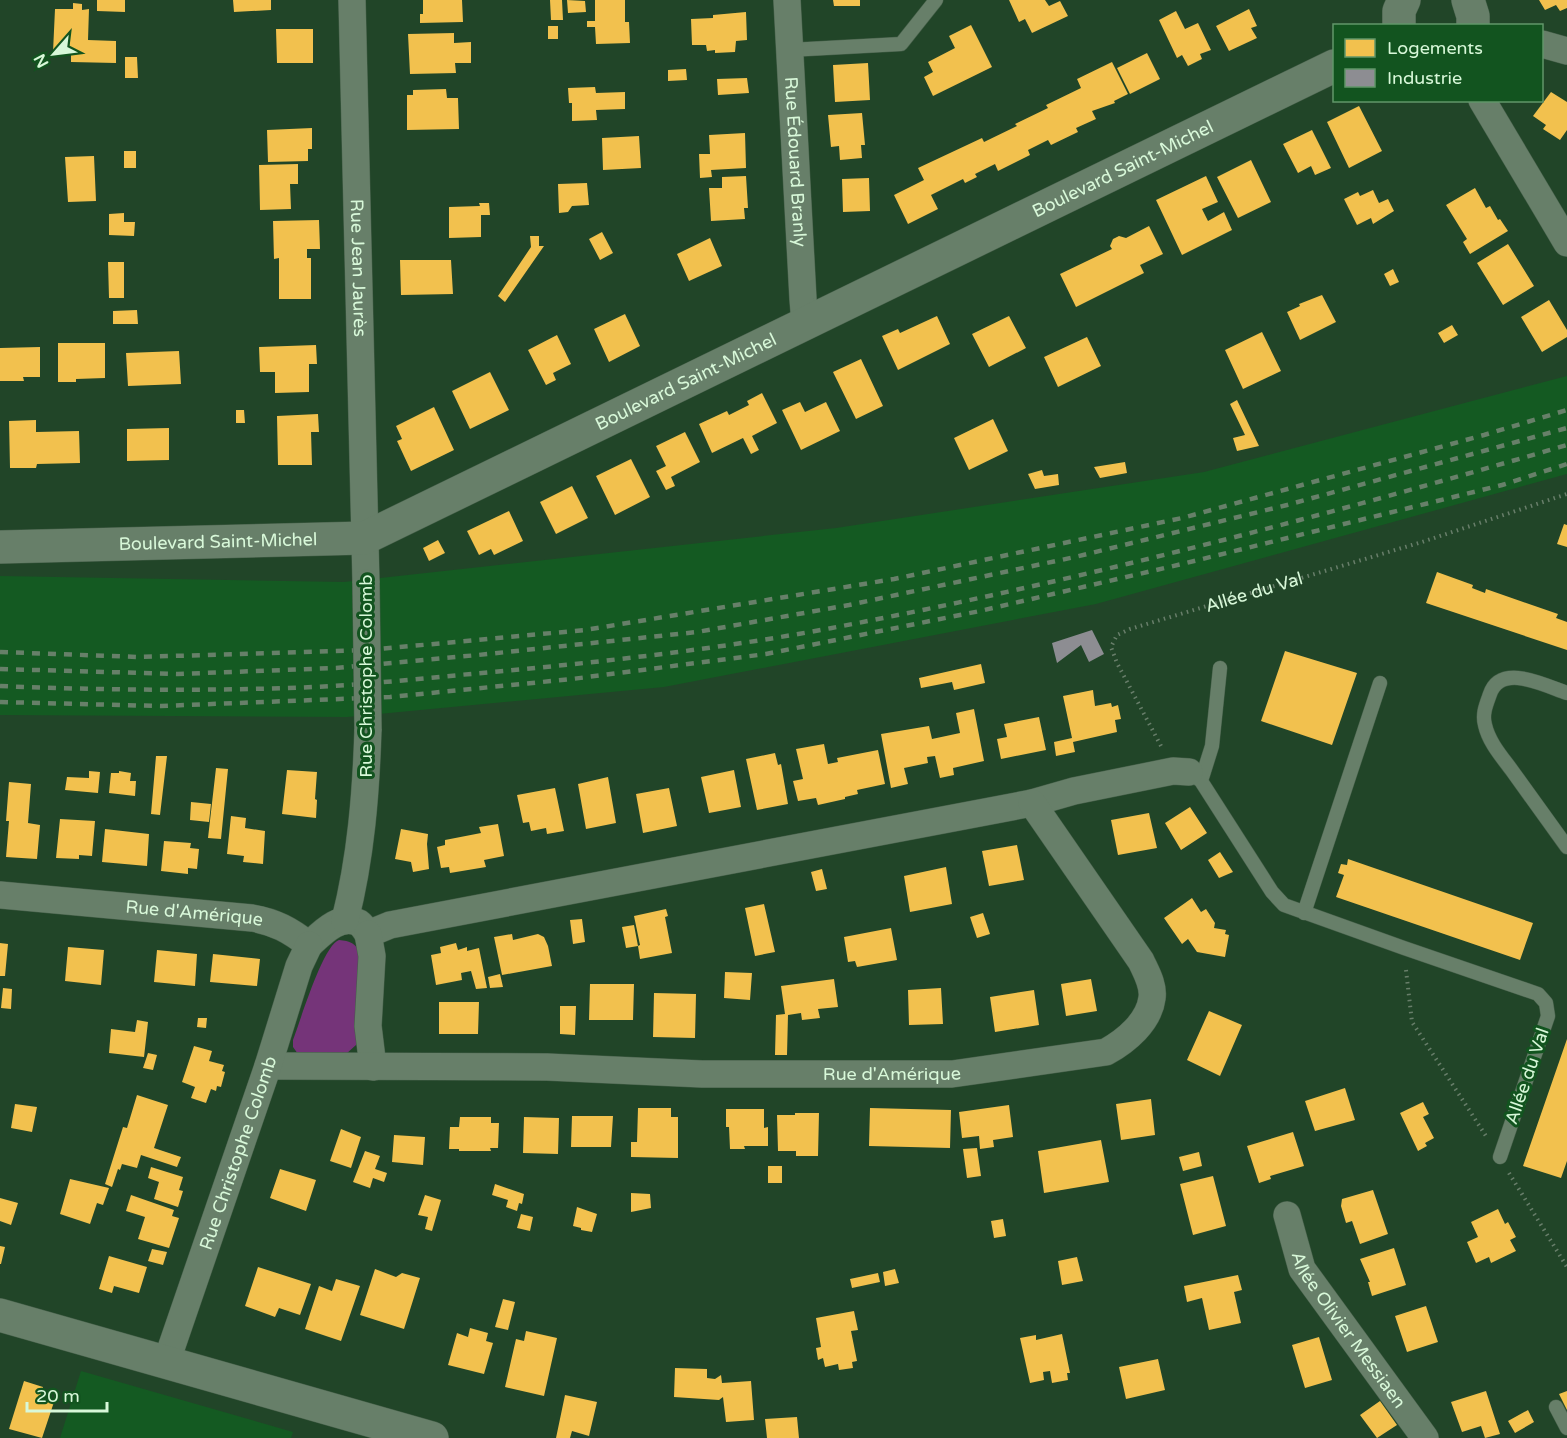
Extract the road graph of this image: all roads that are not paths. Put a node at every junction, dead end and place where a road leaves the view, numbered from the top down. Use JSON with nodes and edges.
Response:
{"nodes":[{"id":1,"x":352,"y":0,"type":"edge"},
{"id":2,"x":787,"y":0,"type":"edge"},
{"id":3,"x":936,"y":0,"type":"edge"},
{"id":4,"x":1404,"y":0,"type":"edge"},
{"id":5,"x":1468,"y":0,"type":"edge"},
{"id":6,"x":1399,"y":24,"type":"edge"},
{"id":7,"x":1473,"y":24,"type":"edge"},
{"id":8,"x":1543,"y":44,"type":"edge"},
{"id":9,"x":789,"y":50,"type":"junction"},
{"id":10,"x":1567,"y":51,"type":"edge"},
{"id":11,"x":1333,"y":67,"type":"edge"},
{"id":12,"x":1483,"y":102,"type":"edge"},
{"id":13,"x":1567,"y":243,"type":"edge"},
{"id":14,"x":808,"y":323,"type":"junction"},
{"id":15,"x":364,"y":538,"type":"junction"},
{"id":16,"x":0,"y":547,"type":"edge"},
{"id":17,"x":1220,"y":668,"type":"dead end"},
{"id":18,"x":1380,"y":683,"type":"dead end"},
{"id":19,"x":1567,"y":693,"type":"edge"},
{"id":20,"x":1188,"y":775,"type":"junction"},
{"id":21,"x":1032,"y":803,"type":"junction"},
{"id":22,"x":1567,"y":847,"type":"edge"},
{"id":23,"x":0,"y":895,"type":"edge"},
{"id":24,"x":1304,"y":913,"type":"junction"},
{"id":25,"x":345,"y":920,"type":"junction"},
{"id":26,"x":368,"y":934,"type":"junction"},
{"id":27,"x":309,"y":945,"type":"junction"},
{"id":28,"x":268,"y":1066,"type":"junction"},
{"id":29,"x":373,"y":1067,"type":"junction"},
{"id":30,"x":1500,"y":1157,"type":"road end"},
{"id":31,"x":1287,"y":1215,"type":"dead end"},
{"id":32,"x":0,"y":1315,"type":"edge"},
{"id":33,"x":166,"y":1363,"type":"junction"},
{"id":34,"x":1556,"y":1407,"type":"dead end"},
{"id":35,"x":1567,"y":1428,"type":"edge"},
{"id":36,"x":432,"y":1438,"type":"edge"},
{"id":37,"x":1425,"y":1438,"type":"edge"}],
"edges":[{"from":1,"to":15,"type":"street","name":"Rue Jean Jaurès"},
{"from":2,"to":9,"type":"street","name":"Rue Édouard Branly"},
{"from":3,"to":9,"type":"lane"},
{"from":4,"to":6,"type":"street"},
{"from":5,"to":7,"type":"street"},
{"from":8,"to":10,"type":"street"},
{"from":9,"to":14,"type":"street","name":"Rue Édouard Branly"},
{"from":11,"to":14,"type":"street","name":"Boulevard Saint-Michel"},
{"from":12,"to":13,"type":"street"},
{"from":14,"to":15,"type":"street","name":"Boulevard Saint-Michel"},
{"from":15,"to":16,"type":"street","name":"Boulevard Saint-Michel"},
{"from":15,"to":25,"type":"street","name":"Rue Christophe Colomb","bridge":true},
{"from":17,"to":20,"type":"lane"},
{"from":18,"to":24,"type":"lane"},
{"from":19,"to":22,"type":"lane"},
{"from":20,"to":21,"type":"street"},
{"from":20,"to":24,"type":"lane","name":"Allée du Val"},
{"from":21,"to":26,"type":"street"},
{"from":21,"to":29,"type":"street","name":"Rue d'Amérique"},
{"from":23,"to":27,"type":"street","name":"Rue d'Amérique"},
{"from":24,"to":30,"type":"lane","name":"Allée du Val"},
{"from":25,"to":26,"type":"street"},
{"from":25,"to":27,"type":"street"},
{"from":26,"to":29,"type":"street"},
{"from":27,"to":28,"type":"street","name":"Rue Christophe Colomb"},
{"from":28,"to":29,"type":"street","name":"Rue d'Amérique"},
{"from":28,"to":33,"type":"street","name":"Rue Christophe Colomb"},
{"from":31,"to":37,"type":"street","name":"Allée Olivier Messiaen"},
{"from":32,"to":33,"type":"street"},
{"from":33,"to":36,"type":"street"},
{"from":34,"to":35,"type":"lane"}]}
